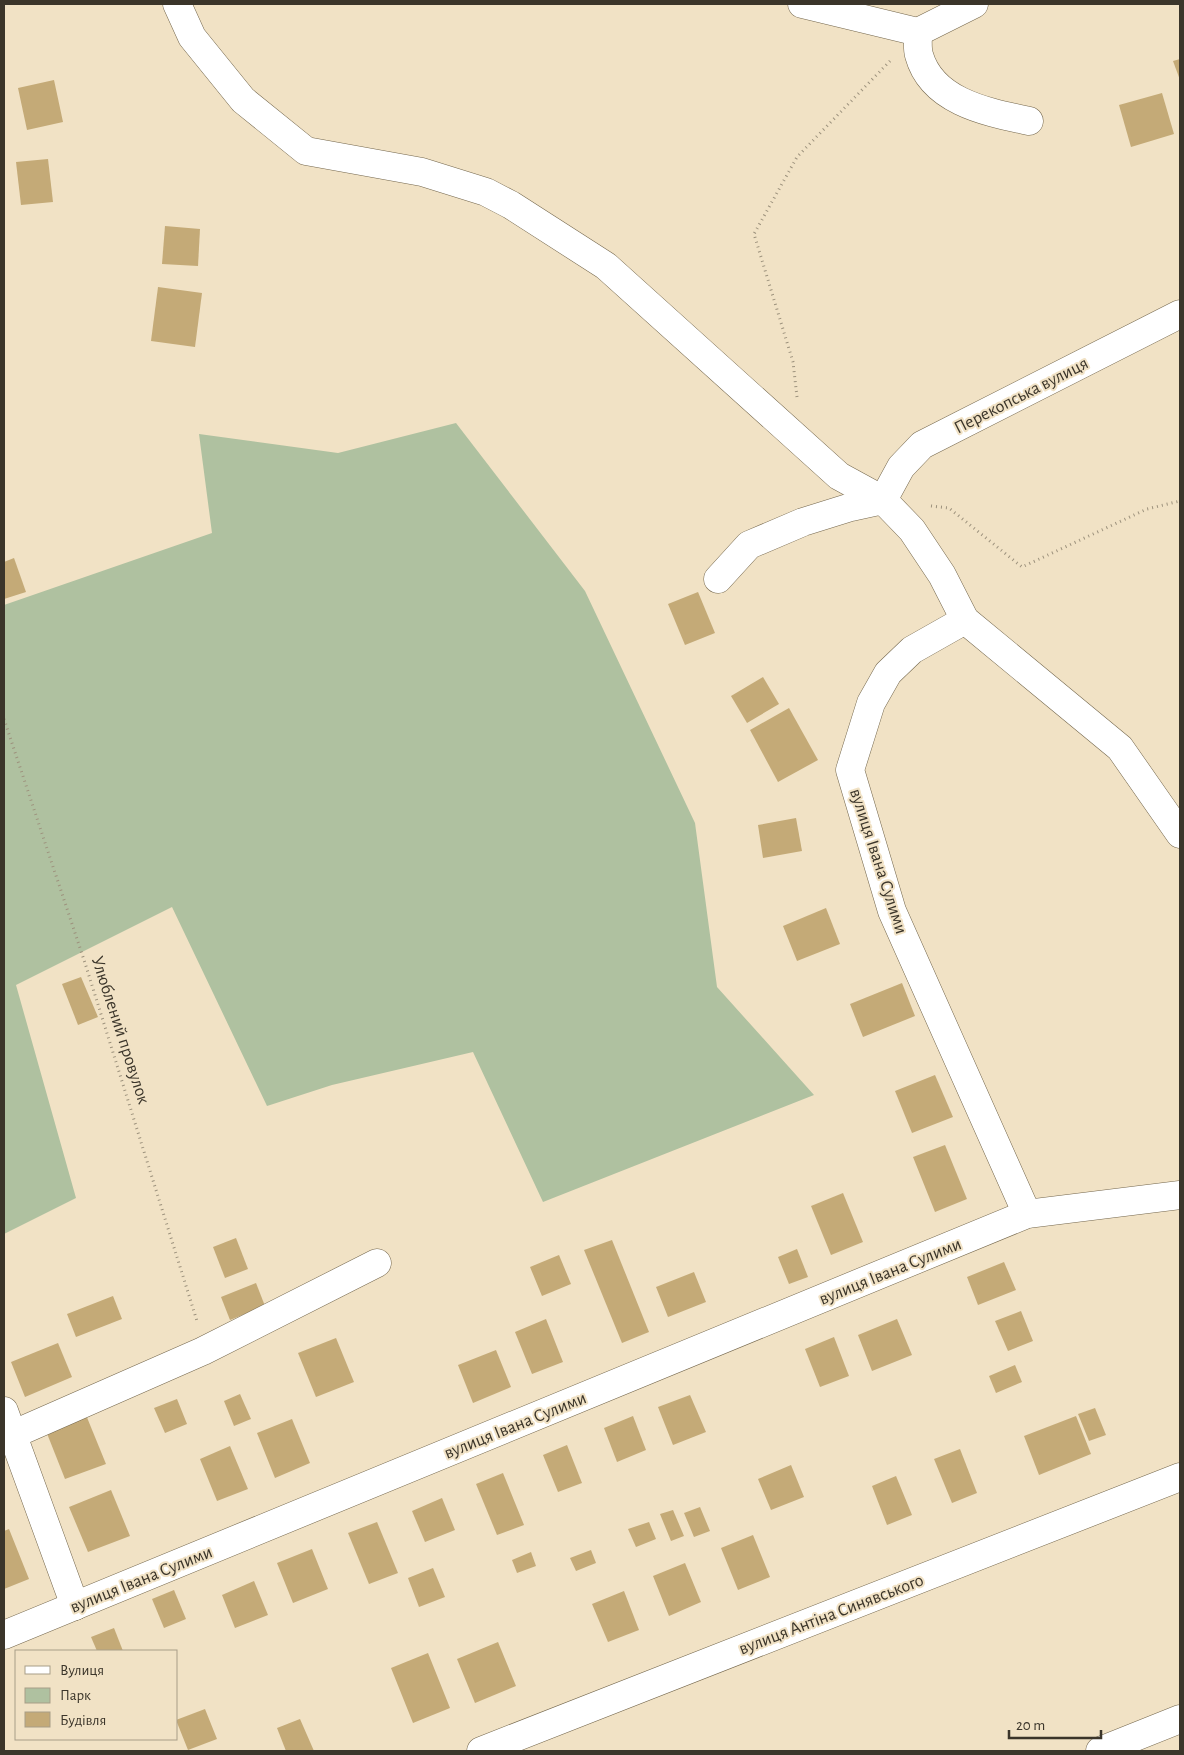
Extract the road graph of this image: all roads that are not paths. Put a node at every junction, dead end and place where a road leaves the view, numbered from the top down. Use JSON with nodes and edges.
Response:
{"nodes":[{"id":1,"x":177,"y":4,"type":"edge"},
{"id":2,"x":802,"y":4,"type":"edge"},
{"id":3,"x":974,"y":4,"type":"edge"},
{"id":4,"x":918,"y":32,"type":"junction"},
{"id":5,"x":1029,"y":121,"type":"dead end"},
{"id":6,"x":1180,"y":314,"type":"edge"},
{"id":7,"x":883,"y":500,"type":"junction"},
{"id":8,"x":718,"y":579,"type":"dead end"},
{"id":9,"x":965,"y":620,"type":"junction"},
{"id":10,"x":1180,"y":834,"type":"edge"},
{"id":11,"x":1180,"y":1195,"type":"edge"},
{"id":12,"x":1027,"y":1214,"type":"junction"},
{"id":13,"x":377,"y":1263,"type":"dead end"},
{"id":14,"x":9,"y":1422,"type":"edge"},
{"id":15,"x":1180,"y":1477,"type":"edge"},
{"id":16,"x":75,"y":1606,"type":"junction"},
{"id":17,"x":4,"y":1635,"type":"edge"},
{"id":18,"x":1180,"y":1719,"type":"edge"},
{"id":19,"x":481,"y":1751,"type":"edge"},
{"id":20,"x":1100,"y":1751,"type":"edge"}],
"edges":[{"from":1,"to":7,"type":"street"},
{"from":2,"to":4,"type":"street"},
{"from":3,"to":4,"type":"street"},
{"from":4,"to":5,"type":"street"},
{"from":6,"to":7,"type":"street","name":"Перекопська вулиця"},
{"from":7,"to":8,"type":"street"},
{"from":7,"to":9,"type":"street"},
{"from":9,"to":10,"type":"street"},
{"from":9,"to":12,"type":"street","name":"вулиця Івана Сулими"},
{"from":11,"to":12,"type":"street","name":"вулиця Івана Сулими"},
{"from":12,"to":16,"type":"street","name":"вулиця Івана Сулими"},
{"from":13,"to":14,"type":"street"},
{"from":14,"to":16,"type":"street"},
{"from":15,"to":19,"type":"street","name":"вулиця Антіна Синявського"},
{"from":16,"to":17,"type":"street","name":"вулиця Івана Сулими"},
{"from":18,"to":20,"type":"street"}]}
